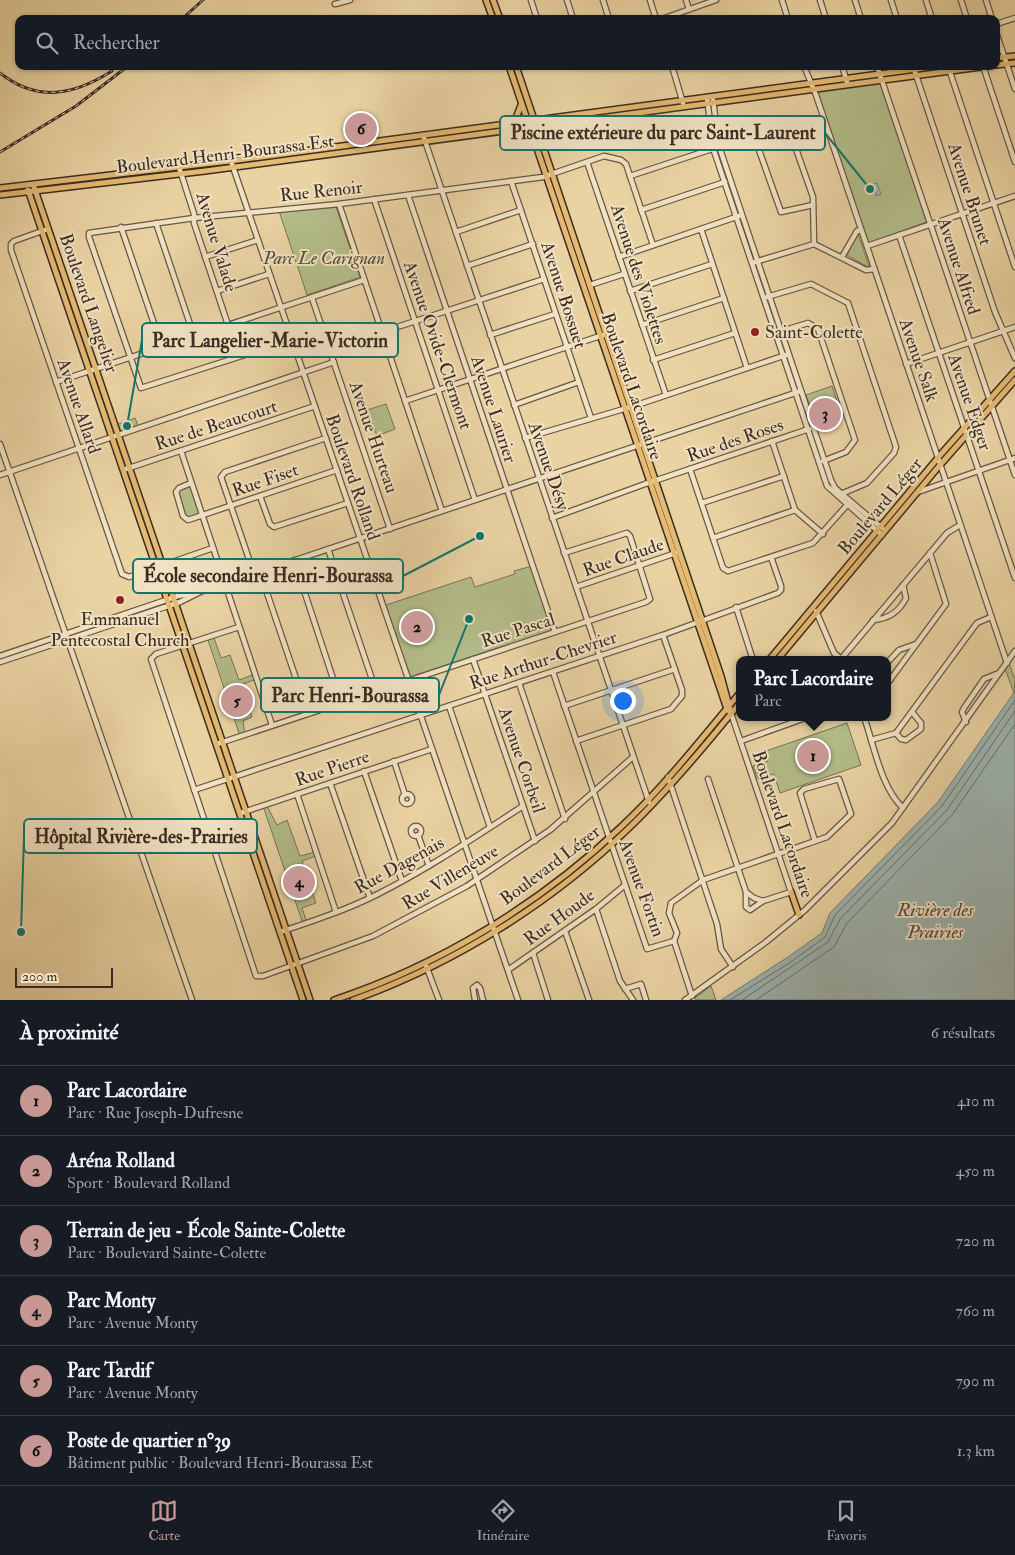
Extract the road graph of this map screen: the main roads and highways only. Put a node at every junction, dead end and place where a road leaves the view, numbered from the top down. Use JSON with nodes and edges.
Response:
{"nodes":[{"id":1,"x":486,"y":0,"type":"edge"},
{"id":2,"x":493,"y":0,"type":"edge"},
{"id":3,"x":492,"y":15,"type":"edge"},
{"id":4,"x":499,"y":15,"type":"edge"},
{"id":5,"x":1015,"y":56,"type":"edge"},
{"id":6,"x":1000,"y":58,"type":"edge"},
{"id":7,"x":1015,"y":63,"type":"edge"},
{"id":8,"x":1000,"y":65,"type":"edge"},
{"id":9,"x":510,"y":70,"type":"edge"},
{"id":10,"x":517,"y":70,"type":"edge"},
{"id":11,"x":903,"y":70,"type":"edge"},
{"id":12,"x":944,"y":70,"type":"edge"},
{"id":13,"x":812,"y":86,"type":"junction"},
{"id":14,"x":520,"y":99,"type":"junction"},
{"id":15,"x":535,"y":120,"type":"junction"},
{"id":16,"x":505,"y":124,"type":"junction"},
{"id":17,"x":529,"y":124,"type":"junction"},
{"id":18,"x":537,"y":127,"type":"junction"},
{"id":19,"x":550,"y":174,"type":"junction"},
{"id":20,"x":33,"y":184,"type":"junction"},
{"id":21,"x":25,"y":185,"type":"junction"},
{"id":22,"x":0,"y":188,"type":"edge"},
{"id":23,"x":33,"y":192,"type":"junction"},
{"id":24,"x":0,"y":195,"type":"edge"},
{"id":25,"x":604,"y":335,"type":"junction"},
{"id":26,"x":94,"y":370,"type":"junction"},
{"id":27,"x":1015,"y":371,"type":"edge"},
{"id":28,"x":1015,"y":380,"type":"edge"},
{"id":29,"x":128,"y":469,"type":"junction"},
{"id":30,"x":772,"y":656,"type":"edge"},
{"id":31,"x":780,"y":656,"type":"edge"},
{"id":32,"x":736,"y":699,"type":"edge"},
{"id":33,"x":736,"y":706,"type":"edge"},
{"id":34,"x":730,"y":709,"type":"junction"},
{"id":35,"x":791,"y":892,"type":"road end"},
{"id":36,"x":799,"y":915,"type":"road end"},
{"id":37,"x":493,"y":928,"type":"junction"},
{"id":38,"x":295,"y":965,"type":"junction"},
{"id":39,"x":354,"y":998,"type":"edge"},
{"id":40,"x":303,"y":1000,"type":"edge"},
{"id":41,"x":310,"y":1000,"type":"edge"},
{"id":42,"x":334,"y":1000,"type":"edge"}],
"edges":[{"from":1,"to":3,"type":"main road"},
{"from":2,"to":4,"type":"main road"},
{"from":5,"to":6,"type":"main road"},
{"from":7,"to":8,"type":"main road"},
{"from":9,"to":14,"type":"main road","name":"Boulevard Lacordaire"},
{"from":10,"to":15,"type":"main road","name":"Boulevard Lacordaire"},
{"from":11,"to":13,"type":"main road","name":"Boulevard Henri-Bourassa Est"},
{"from":12,"to":13,"type":"main road","name":"Boulevard Henri-Bourassa Est"},
{"from":13,"to":15,"type":"main road","name":"Boulevard Henri-Bourassa Est"},
{"from":13,"to":18,"type":"main road","name":"Boulevard Henri-Bourassa Est"},
{"from":14,"to":16,"type":"main road"},
{"from":14,"to":17,"type":"main road","name":"Boulevard Lacordaire"},
{"from":15,"to":17,"type":"main road","name":"Boulevard Henri-Bourassa Est"},
{"from":15,"to":18,"type":"main road","name":"Boulevard Lacordaire"},
{"from":16,"to":17,"type":"main road","name":"Boulevard Henri-Bourassa Est"},
{"from":16,"to":20,"type":"main road","name":"Boulevard Henri-Bourassa Est"},
{"from":17,"to":18,"type":"main road","name":"Boulevard Henri-Bourassa Est"},
{"from":17,"to":19,"type":"main road","name":"Boulevard Lacordaire"},
{"from":17,"to":23,"type":"main road","name":"Boulevard Henri-Bourassa Est"},
{"from":18,"to":19,"type":"main road","name":"Boulevard Lacordaire"},
{"from":19,"to":25,"type":"main road","name":"Boulevard Lacordaire"},
{"from":19,"to":25,"type":"main road","name":"Boulevard Lacordaire"},
{"from":20,"to":21,"type":"main road","name":"Boulevard Henri-Bourassa Est"},
{"from":20,"to":23,"type":"main road","name":"Boulevard Langelier"},
{"from":21,"to":22,"type":"main road","name":"Boulevard Henri-Bourassa Est"},
{"from":21,"to":23,"type":"main road","name":"Boulevard Langelier"},
{"from":23,"to":24,"type":"main road","name":"Boulevard Henri-Bourassa Est"},
{"from":23,"to":26,"type":"main road","name":"Boulevard Langelier"},
{"from":25,"to":34,"type":"main road","name":"Boulevard Lacordaire"},
{"from":26,"to":29,"type":"main road","name":"Boulevard Langelier"},
{"from":26,"to":29,"type":"main road","name":"Boulevard Langelier"},
{"from":27,"to":30,"type":"main road","name":"Boulevard Léger"},
{"from":28,"to":31,"type":"main road","name":"Boulevard Léger"},
{"from":29,"to":38,"type":"main road","name":"Boulevard Langelier"},
{"from":32,"to":34,"type":"main road","name":"Boulevard Léger"},
{"from":33,"to":34,"type":"main road","name":"Boulevard Léger"},
{"from":34,"to":37,"type":"main road","name":"Boulevard Léger"},
{"from":34,"to":37,"type":"main road","name":"Boulevard Léger"},
{"from":35,"to":36,"type":"main road","name":"Boulevard Lacordaire"},
{"from":37,"to":39,"type":"main road","name":"Boulevard Léger"},
{"from":37,"to":39,"type":"main road","name":"Boulevard Léger"},
{"from":38,"to":40,"type":"main road","name":"Boulevard Langelier"},
{"from":38,"to":41,"type":"main road","name":"Boulevard Langelier"},
{"from":39,"to":42,"type":"main road","name":"Boulevard Léger"}]}
